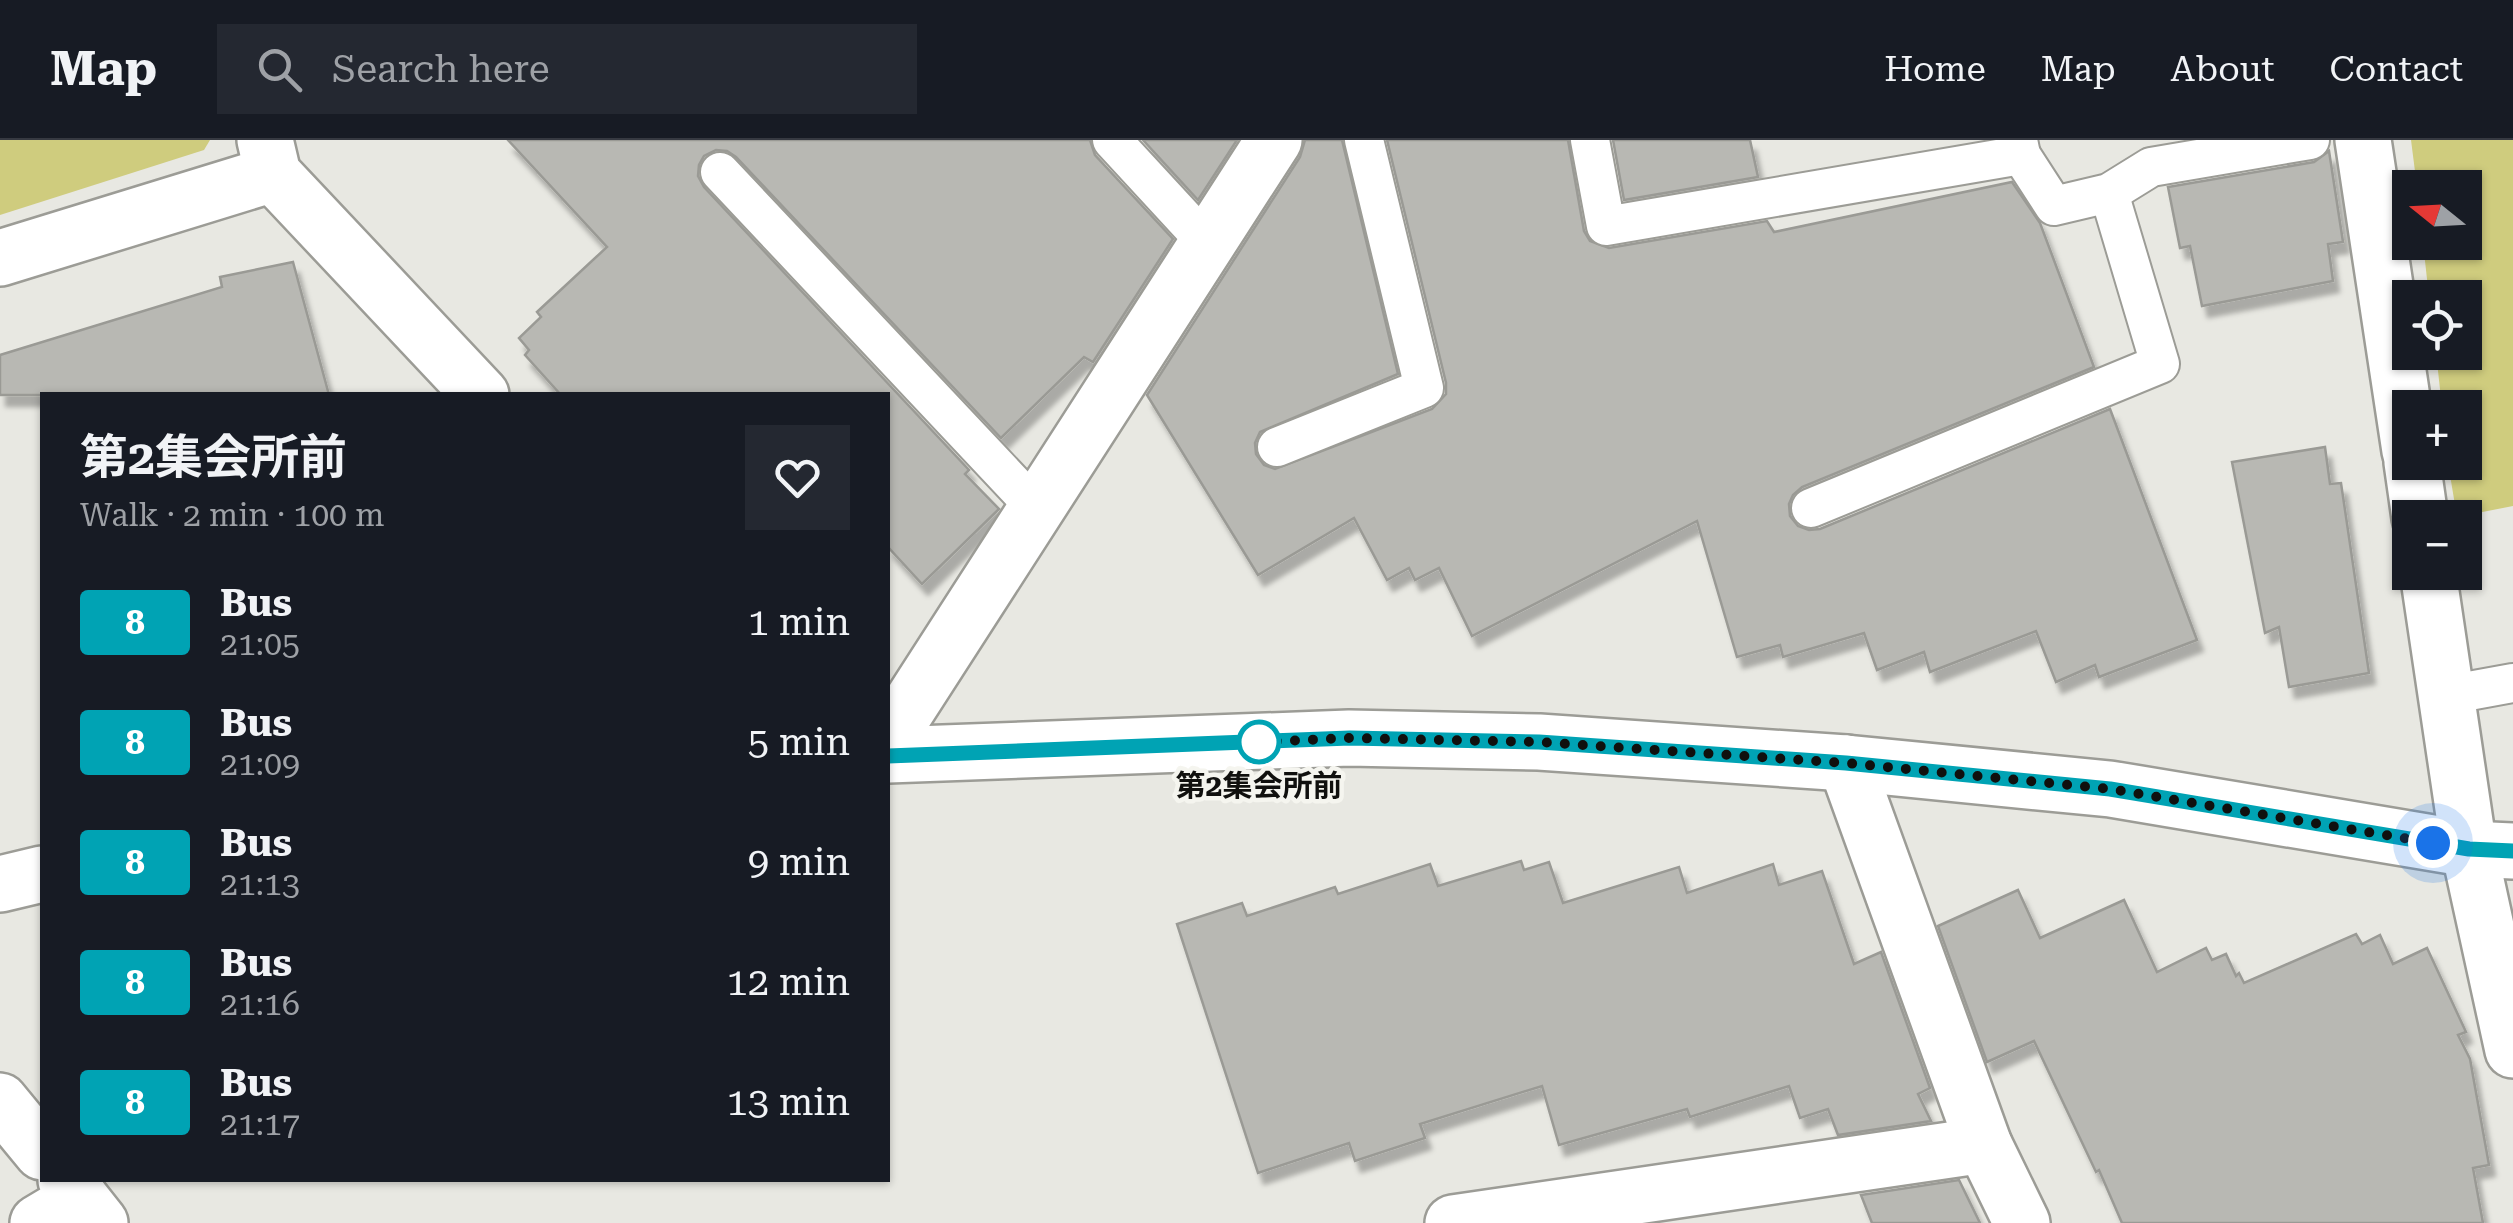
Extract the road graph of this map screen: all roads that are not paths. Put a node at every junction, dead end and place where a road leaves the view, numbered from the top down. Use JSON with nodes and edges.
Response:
{"nodes":[{"id":1,"x":1112,"y":140,"type":"edge"},
{"id":2,"x":1274,"y":140,"type":"edge"},
{"id":3,"x":1364,"y":140,"type":"edge"},
{"id":4,"x":1590,"y":140,"type":"edge"},
{"id":5,"x":2310,"y":140,"type":"edge"},
{"id":6,"x":2363,"y":140,"type":"edge"},
{"id":7,"x":2019,"y":148,"type":"edge"},
{"id":8,"x":269,"y":157,"type":"edge"},
{"id":9,"x":720,"y":172,"type":"dead end"},
{"id":10,"x":2109,"y":193,"type":"junction"},
{"id":11,"x":1206,"y":242,"type":"junction"},
{"id":12,"x":0,"y":258,"type":"edge"},
{"id":13,"x":2401,"y":390,"type":"edge"},
{"id":14,"x":478,"y":392,"type":"edge"},
{"id":15,"x":1278,"y":447,"type":"dead end"},
{"id":16,"x":1811,"y":508,"type":"dead end"},
{"id":17,"x":1037,"y":509,"type":"junction"},
{"id":18,"x":2431,"y":590,"type":"edge"},
{"id":19,"x":2513,"y":683,"type":"edge"},
{"id":20,"x":2447,"y":695,"type":"junction"},
{"id":21,"x":890,"y":736,"type":"edge"},
{"id":22,"x":890,"y":756,"type":"edge"},
{"id":23,"x":1846,"y":763,"type":"junction"},
{"id":24,"x":2491,"y":850,"type":"edge"},
{"id":25,"x":40,"y":874,"type":"edge"},
{"id":26,"x":0,"y":884,"type":"edge"},
{"id":27,"x":2513,"y":1050,"type":"edge"},
{"id":28,"x":0,"y":1101,"type":"edge"},
{"id":29,"x":1984,"y":1145,"type":"junction"},
{"id":30,"x":40,"y":1150,"type":"edge"},
{"id":31,"x":1468,"y":1222,"type":"edge"},
{"id":32,"x":2022,"y":1223,"type":"edge"}],
"edges":[{"from":1,"to":11,"type":"lane"},
{"from":2,"to":11,"type":"street"},
{"from":3,"to":15,"type":"lane"},
{"from":4,"to":7,"type":"lane"},
{"from":5,"to":10,"type":"lane"},
{"from":6,"to":13,"type":"street"},
{"from":7,"to":10,"type":"lane"},
{"from":8,"to":12,"type":"street"},
{"from":8,"to":14,"type":"street"},
{"from":9,"to":17,"type":"lane"},
{"from":10,"to":16,"type":"lane"},
{"from":11,"to":17,"type":"street"},
{"from":17,"to":21,"type":"street"},
{"from":18,"to":20,"type":"street"},
{"from":19,"to":20,"type":"lane"},
{"from":20,"to":24,"type":"street"},
{"from":22,"to":23,"type":"street"},
{"from":23,"to":24,"type":"street"},
{"from":23,"to":29,"type":"street"},
{"from":24,"to":27,"type":"street"},
{"from":25,"to":26,"type":"street"},
{"from":28,"to":30,"type":"street"},
{"from":29,"to":31,"type":"street"},
{"from":29,"to":32,"type":"street"}]}
